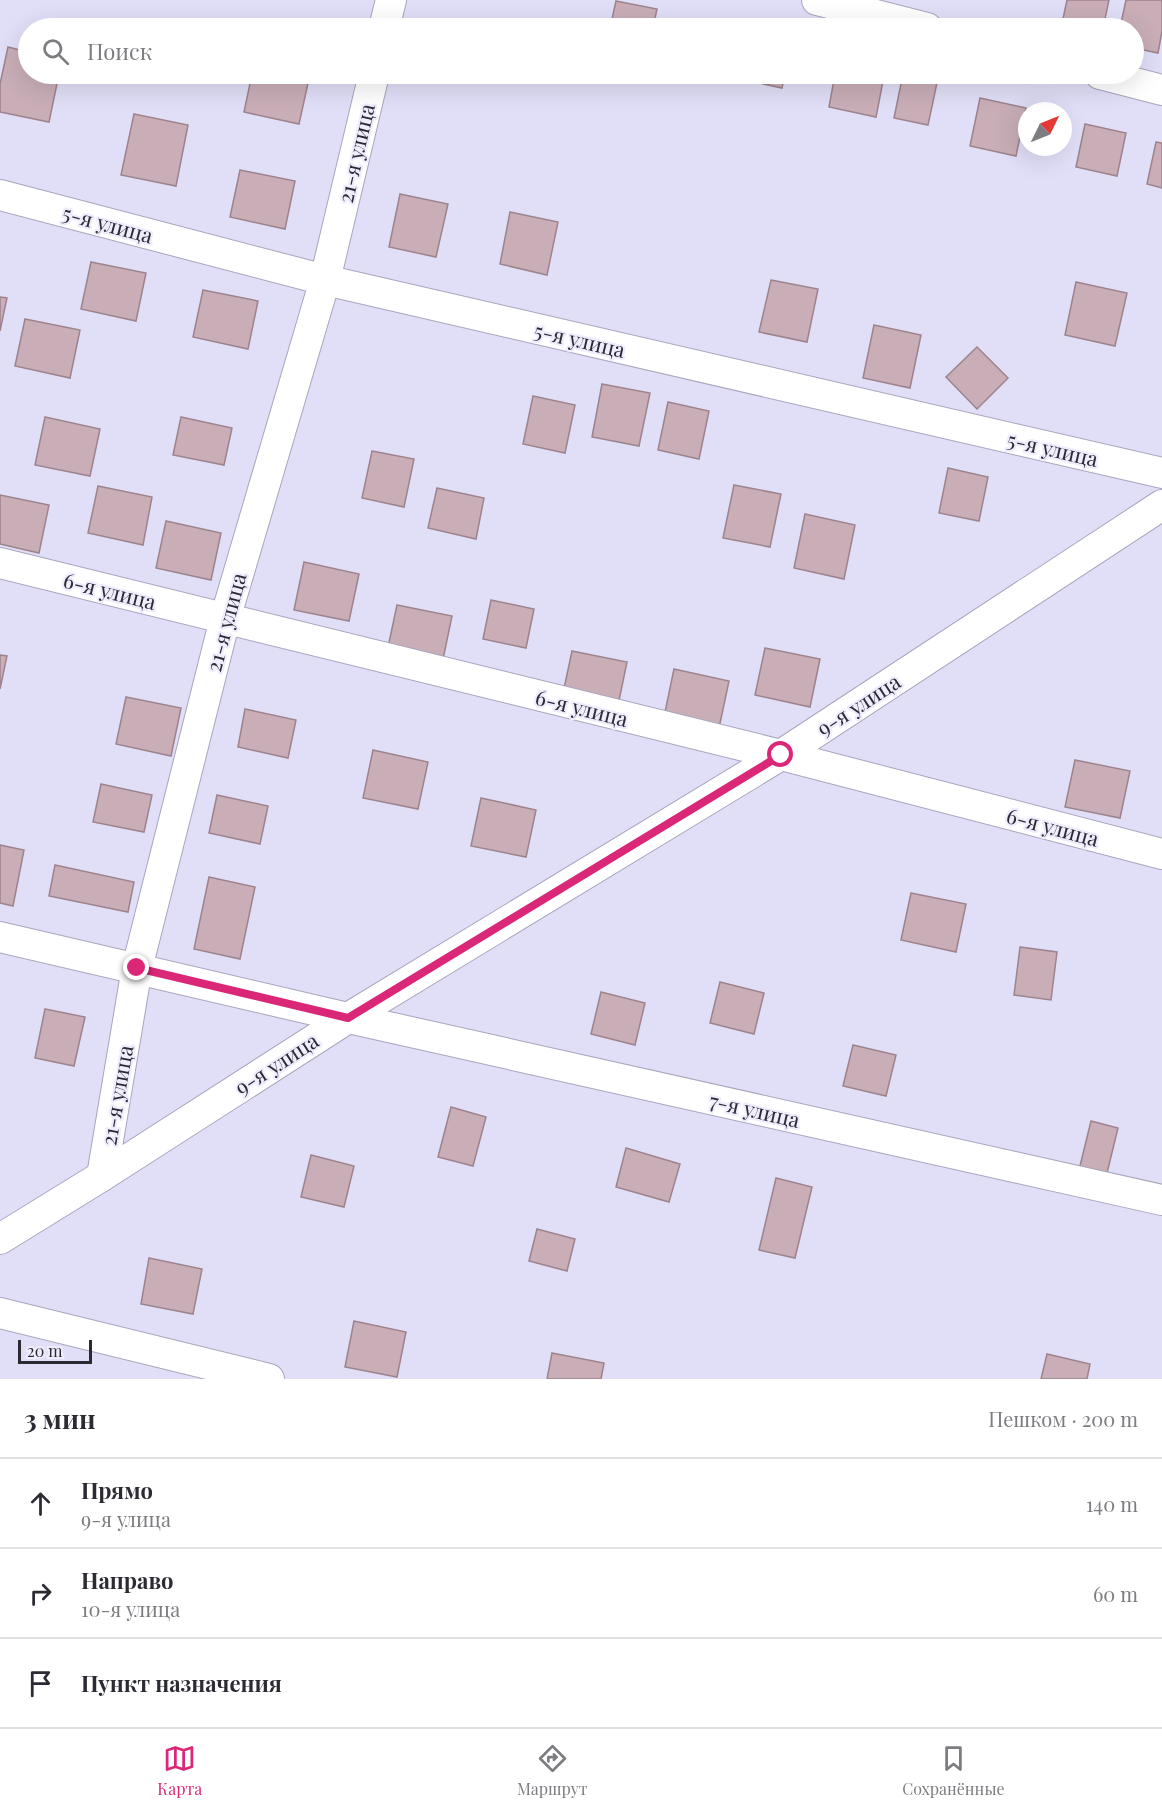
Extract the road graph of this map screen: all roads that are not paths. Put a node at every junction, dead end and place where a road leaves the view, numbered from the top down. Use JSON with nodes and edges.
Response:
{"nodes":[{"id":1,"x":391,"y":0,"type":"edge"},
{"id":2,"x":817,"y":0,"type":"edge"},
{"id":3,"x":386,"y":18,"type":"edge"},
{"id":4,"x":888,"y":18,"type":"edge"},
{"id":5,"x":372,"y":84,"type":"edge"},
{"id":6,"x":1139,"y":84,"type":"edge"},
{"id":7,"x":1162,"y":90,"type":"edge"},
{"id":8,"x":0,"y":195,"type":"edge"},
{"id":9,"x":325,"y":280,"type":"junction"},
{"id":10,"x":1162,"y":473,"type":"edge"},
{"id":11,"x":1162,"y":505,"type":"edge"},
{"id":12,"x":0,"y":563,"type":"edge"},
{"id":13,"x":225,"y":619,"type":"junction"},
{"id":14,"x":781,"y":755,"type":"junction"},
{"id":15,"x":1162,"y":854,"type":"edge"},
{"id":16,"x":0,"y":937,"type":"edge"},
{"id":17,"x":137,"y":968,"type":"junction"},
{"id":18,"x":348,"y":1018,"type":"junction"},
{"id":19,"x":102,"y":1176,"type":"junction"},
{"id":20,"x":1162,"y":1200,"type":"edge"},
{"id":21,"x":0,"y":1239,"type":"edge"},
{"id":22,"x":0,"y":1313,"type":"edge"},
{"id":23,"x":268,"y":1379,"type":"edge"}],
"edges":[{"from":1,"to":3,"type":"street"},
{"from":2,"to":4,"type":"street"},
{"from":5,"to":9,"type":"street","name":"21-я улица"},
{"from":6,"to":7,"type":"street"},
{"from":8,"to":9,"type":"street","name":"5-я улица"},
{"from":9,"to":10,"type":"street","name":"5-я улица"},
{"from":9,"to":13,"type":"street","name":"21-я улица"},
{"from":11,"to":14,"type":"street","name":"9-я улица"},
{"from":12,"to":13,"type":"street","name":"6-я улица"},
{"from":13,"to":14,"type":"street","name":"6-я улица"},
{"from":13,"to":17,"type":"street","name":"21-я улица"},
{"from":14,"to":15,"type":"street","name":"6-я улица"},
{"from":14,"to":18,"type":"street","name":"9-я улица"},
{"from":16,"to":17,"type":"street","name":"7-я улица"},
{"from":17,"to":18,"type":"street","name":"7-я улица"},
{"from":17,"to":19,"type":"street","name":"21-я улица"},
{"from":18,"to":19,"type":"street","name":"9-я улица"},
{"from":18,"to":20,"type":"street","name":"7-я улица"},
{"from":19,"to":21,"type":"street","name":"9-я улица"},
{"from":22,"to":23,"type":"street"}]}
